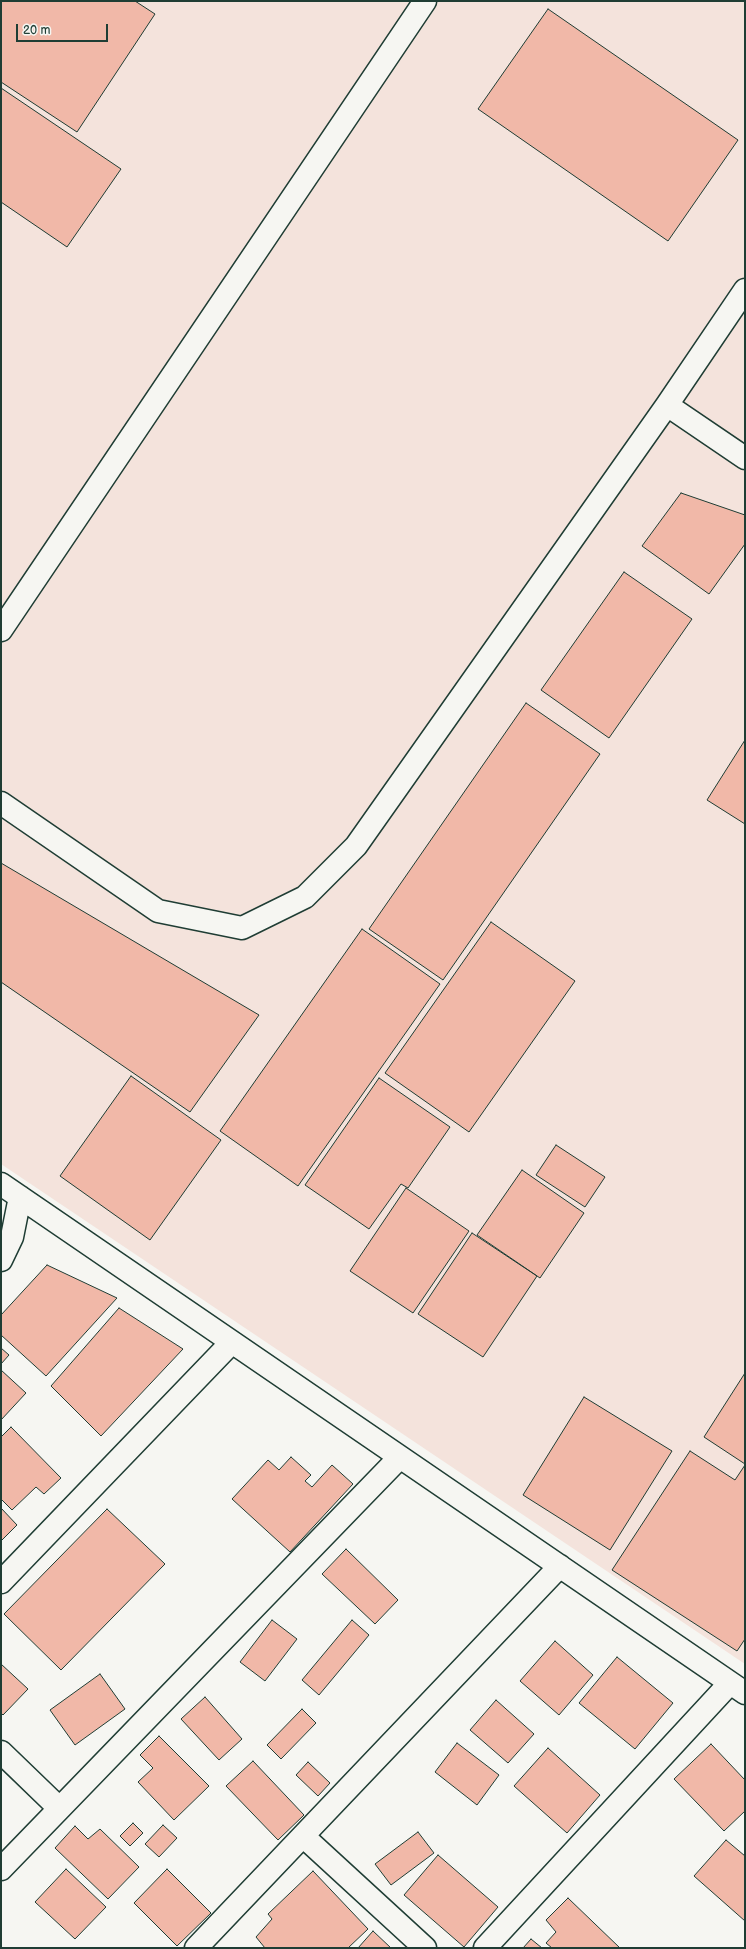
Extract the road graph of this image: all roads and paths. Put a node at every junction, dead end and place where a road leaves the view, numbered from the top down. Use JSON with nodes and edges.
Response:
{"nodes":[{"id":1,"x":424,"y":1,"type":"edge"},
{"id":2,"x":745,"y":290,"type":"edge"},
{"id":3,"x":667,"y":405,"type":"junction"},
{"id":4,"x":745,"y":458,"type":"edge"},
{"id":5,"x":1,"y":630,"type":"edge"},
{"id":6,"x":1,"y":803,"type":"edge"},
{"id":7,"x":1,"y":1184,"type":"edge"},
{"id":8,"x":20,"y":1198,"type":"junction"},
{"id":9,"x":1,"y":1260,"type":"edge"},
{"id":10,"x":232,"y":1342,"type":"junction"},
{"id":11,"x":400,"y":1457,"type":"junction"},
{"id":12,"x":560,"y":1566,"type":"junction"},
{"id":13,"x":1,"y":1582,"type":"edge"},
{"id":14,"x":740,"y":1687,"type":"edge"},
{"id":15,"x":1,"y":1752,"type":"edge"},
{"id":16,"x":59,"y":1808,"type":"junction"},
{"id":17,"x":303,"y":1836,"type":"junction"},
{"id":18,"x":1,"y":1869,"type":"edge"},
{"id":19,"x":196,"y":1948,"type":"edge"},
{"id":20,"x":425,"y":1948,"type":"edge"},
{"id":21,"x":485,"y":1948,"type":"edge"}],
"edges":[{"from":1,"to":5,"type":"street"},
{"from":2,"to":3,"type":"street"},
{"from":3,"to":4,"type":"street"},
{"from":3,"to":6,"type":"street"},
{"from":7,"to":8,"type":"street"},
{"from":8,"to":9,"type":"street"},
{"from":8,"to":10,"type":"street"},
{"from":10,"to":11,"type":"street"},
{"from":10,"to":13,"type":"street"},
{"from":11,"to":12,"type":"street"},
{"from":11,"to":16,"type":"street"},
{"from":12,"to":14,"type":"street"},
{"from":12,"to":17,"type":"street"},
{"from":14,"to":21,"type":"street"},
{"from":15,"to":16,"type":"street"},
{"from":16,"to":18,"type":"street"},
{"from":17,"to":19,"type":"street"},
{"from":17,"to":20,"type":"street"}]}
